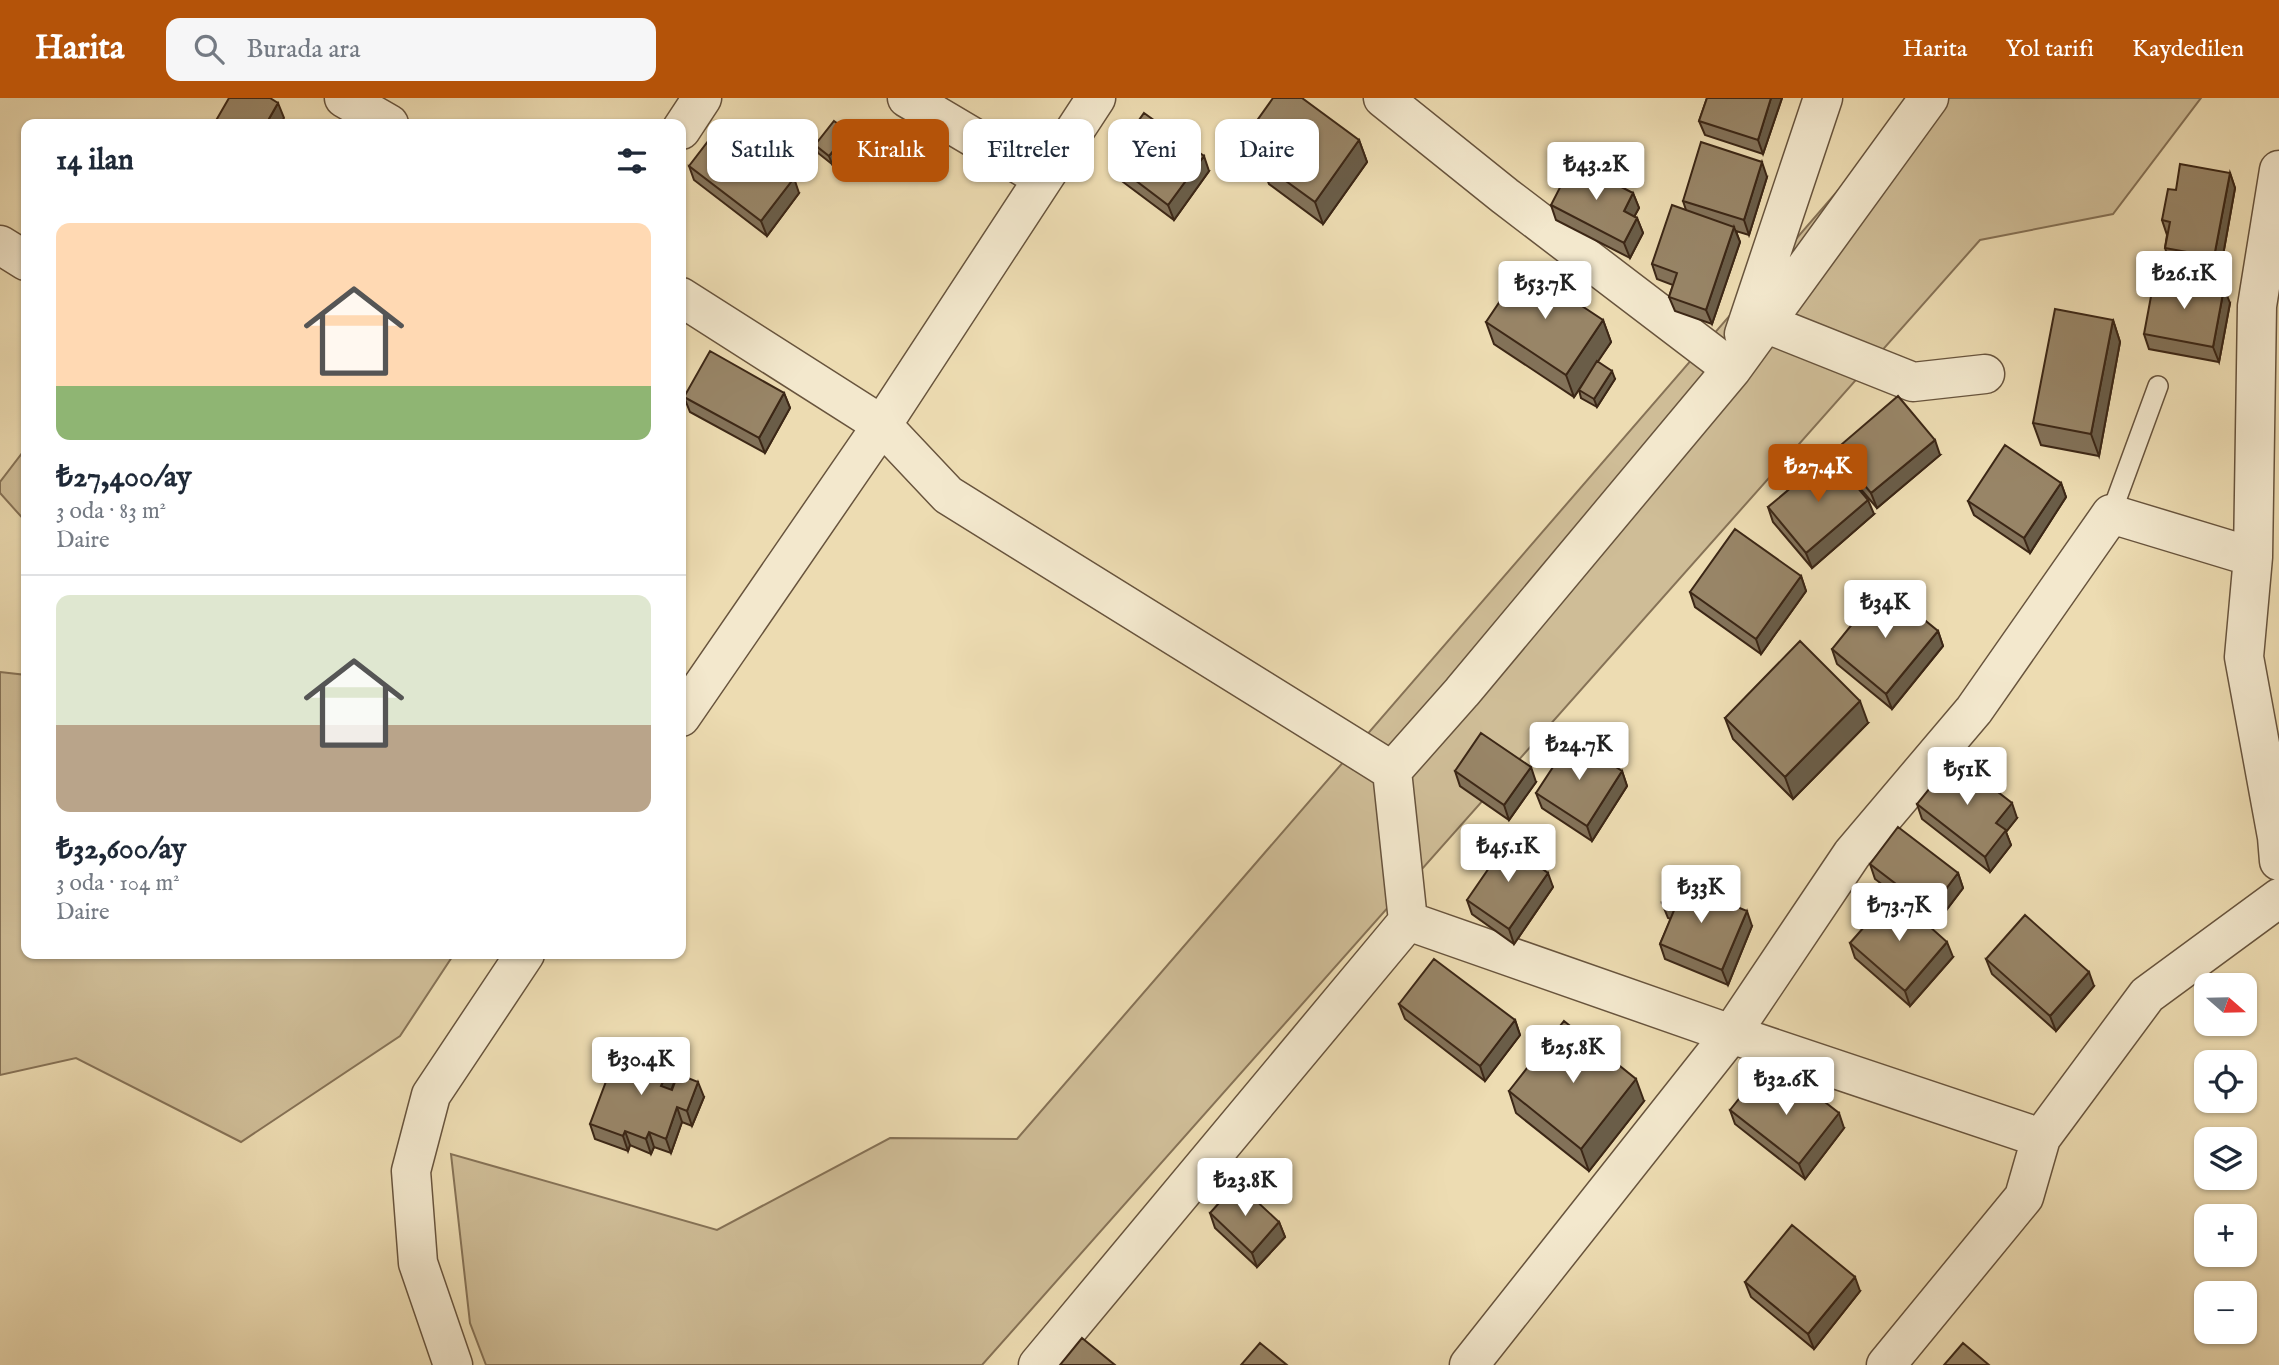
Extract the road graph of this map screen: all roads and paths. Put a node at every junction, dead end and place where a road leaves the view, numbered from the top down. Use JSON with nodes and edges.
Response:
{"nodes":[{"id":1,"x":344,"y":98,"type":"edge"},
{"id":2,"x":702,"y":98,"type":"edge"},
{"id":3,"x":907,"y":98,"type":"edge"},
{"id":4,"x":1097,"y":98,"type":"edge"},
{"id":5,"x":1383,"y":98,"type":"edge"},
{"id":6,"x":1823,"y":98,"type":"edge"},
{"id":7,"x":1929,"y":98,"type":"edge"},
{"id":8,"x":380,"y":119,"type":"edge"},
{"id":9,"x":1083,"y":119,"type":"edge"},
{"id":10,"x":686,"y":122,"type":"edge"},
{"id":11,"x":963,"y":131,"type":"edge"},
{"id":12,"x":2279,"y":170,"type":"edge"},
{"id":13,"x":1039,"y":182,"type":"edge"},
{"id":14,"x":0,"y":245,"type":"edge"},
{"id":15,"x":21,"y":258,"type":"edge"},
{"id":16,"x":686,"y":299,"type":"edge"},
{"id":17,"x":1765,"y":323,"type":"junction"},
{"id":18,"x":1732,"y":369,"type":"junction"},
{"id":19,"x":1985,"y":374,"type":"dead end"},
{"id":20,"x":2158,"y":386,"type":"dead end"},
{"id":21,"x":881,"y":425,"type":"junction"},
{"id":22,"x":2111,"y":514,"type":"junction"},
{"id":23,"x":2253,"y":557,"type":"junction"},
{"id":24,"x":692,"y":675,"type":"edge"},
{"id":25,"x":686,"y":698,"type":"edge"},
{"id":26,"x":1392,"y":771,"type":"junction"},
{"id":27,"x":2279,"y":861,"type":"edge"},
{"id":28,"x":2279,"y":898,"type":"edge"},
{"id":29,"x":1408,"y":921,"type":"junction"},
{"id":30,"x":521,"y":959,"type":"edge"},
{"id":31,"x":1731,"y":1034,"type":"junction"},
{"id":32,"x":2040,"y":1138,"type":"junction"},
{"id":33,"x":453,"y":1365,"type":"edge"},
{"id":34,"x":1038,"y":1365,"type":"edge"},
{"id":35,"x":1469,"y":1365,"type":"edge"},
{"id":36,"x":1886,"y":1365,"type":"edge"}],
"edges":[{"from":1,"to":8,"type":"street"},
{"from":2,"to":10,"type":"street"},
{"from":3,"to":11,"type":"street"},
{"from":4,"to":9,"type":"street"},
{"from":5,"to":18,"type":"street"},
{"from":6,"to":18,"type":"street"},
{"from":7,"to":17,"type":"street"},
{"from":12,"to":23,"type":"street"},
{"from":13,"to":21,"type":"street"},
{"from":14,"to":15,"type":"street"},
{"from":16,"to":21,"type":"street"},
{"from":17,"to":18,"type":"street"},
{"from":17,"to":19,"type":"street"},
{"from":18,"to":26,"type":"street"},
{"from":20,"to":22,"type":"lane"},
{"from":21,"to":24,"type":"street"},
{"from":21,"to":26,"type":"street"},
{"from":22,"to":23,"type":"street"},
{"from":22,"to":31,"type":"street"},
{"from":23,"to":27,"type":"street"},
{"from":24,"to":25,"type":"street"},
{"from":26,"to":29,"type":"street"},
{"from":28,"to":32,"type":"street"},
{"from":29,"to":31,"type":"street"},
{"from":29,"to":34,"type":"street"},
{"from":30,"to":33,"type":"street"},
{"from":31,"to":32,"type":"street"},
{"from":31,"to":35,"type":"street"},
{"from":32,"to":36,"type":"street"}]}
